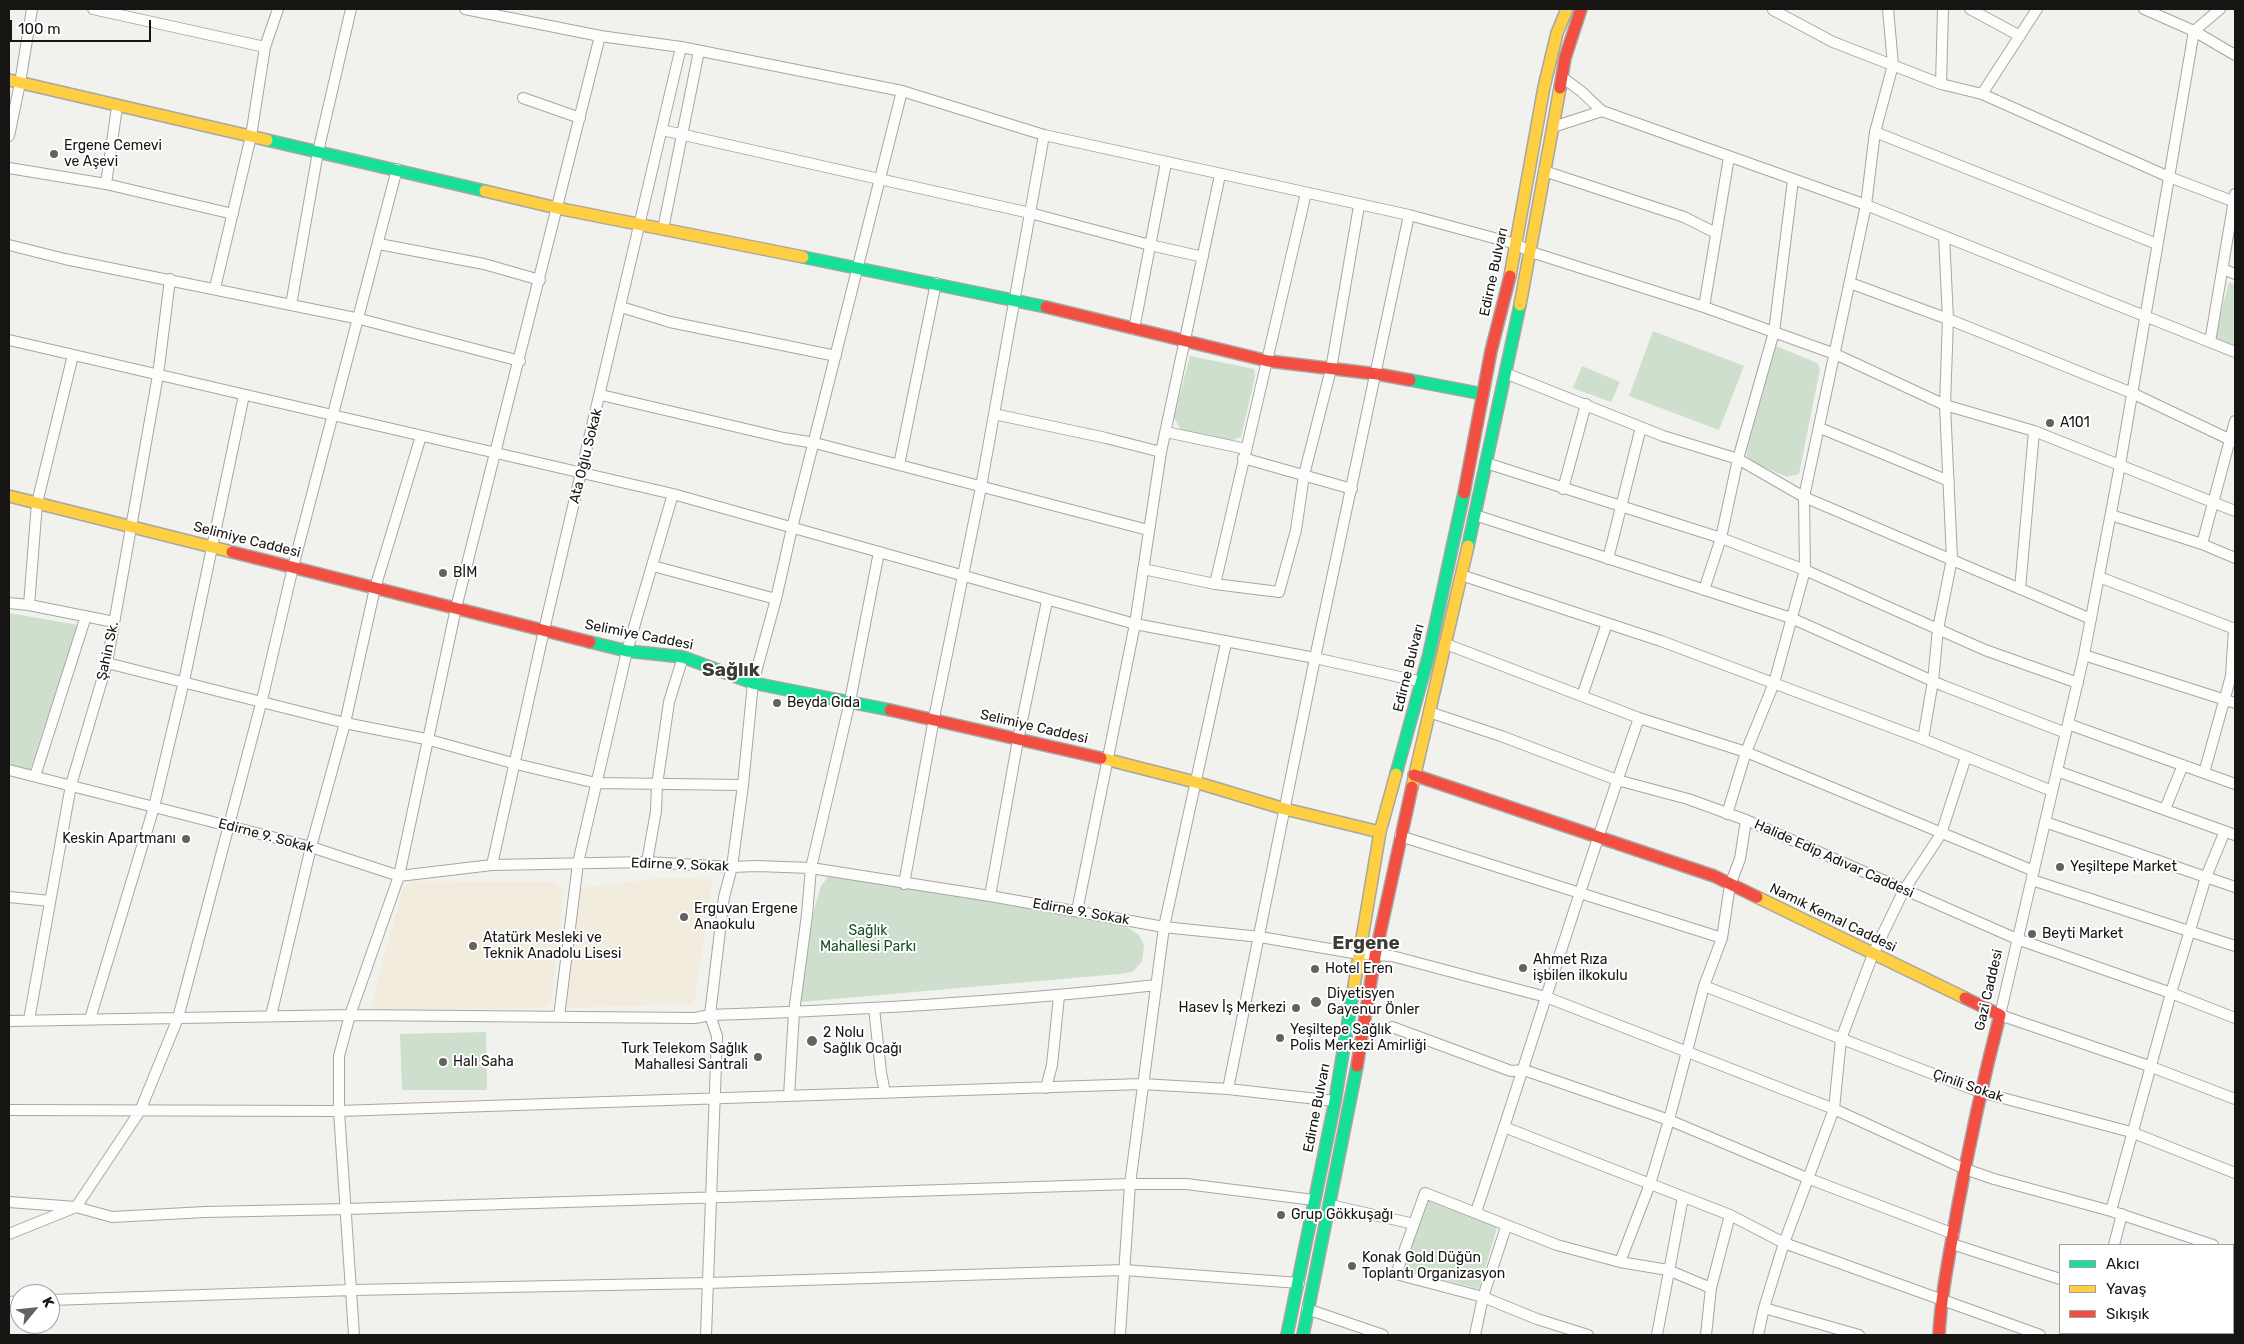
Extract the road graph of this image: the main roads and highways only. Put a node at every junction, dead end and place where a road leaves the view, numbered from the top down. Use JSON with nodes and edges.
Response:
{"nodes":[{"id":1,"x":1567,"y":9,"type":"edge"},
{"id":2,"x":1582,"y":9,"type":"edge"},
{"id":3,"x":14,"y":81,"type":"edge"},
{"id":4,"x":1483,"y":394,"type":"junction"},
{"id":5,"x":9,"y":496,"type":"edge"},
{"id":6,"x":1414,"y":775,"type":"junction"},
{"id":7,"x":1380,"y":832,"type":"junction"},
{"id":8,"x":2000,"y":1015,"type":"joint"},
{"id":9,"x":1288,"y":1335,"type":"edge"},
{"id":10,"x":1303,"y":1335,"type":"edge"},
{"id":11,"x":1939,"y":1335,"type":"edge"}],
"edges":[{"from":1,"to":4,"type":"main road","name":"Edirne Bulvarı"},
{"from":2,"to":6,"type":"main road"},
{"from":3,"to":4,"type":"main road"},
{"from":4,"to":7,"type":"main road","name":"Edirne Bulvarı"},
{"from":5,"to":7,"type":"main road","name":"Selimiye Caddesi"},
{"from":6,"to":8,"type":"main road","name":"Namık Kemal Caddesi"},
{"from":6,"to":10,"type":"main road"},
{"from":7,"to":9,"type":"main road","name":"Edirne Bulvarı"},
{"from":8,"to":11,"type":"main road","name":"Gazi Caddesi"}]}
